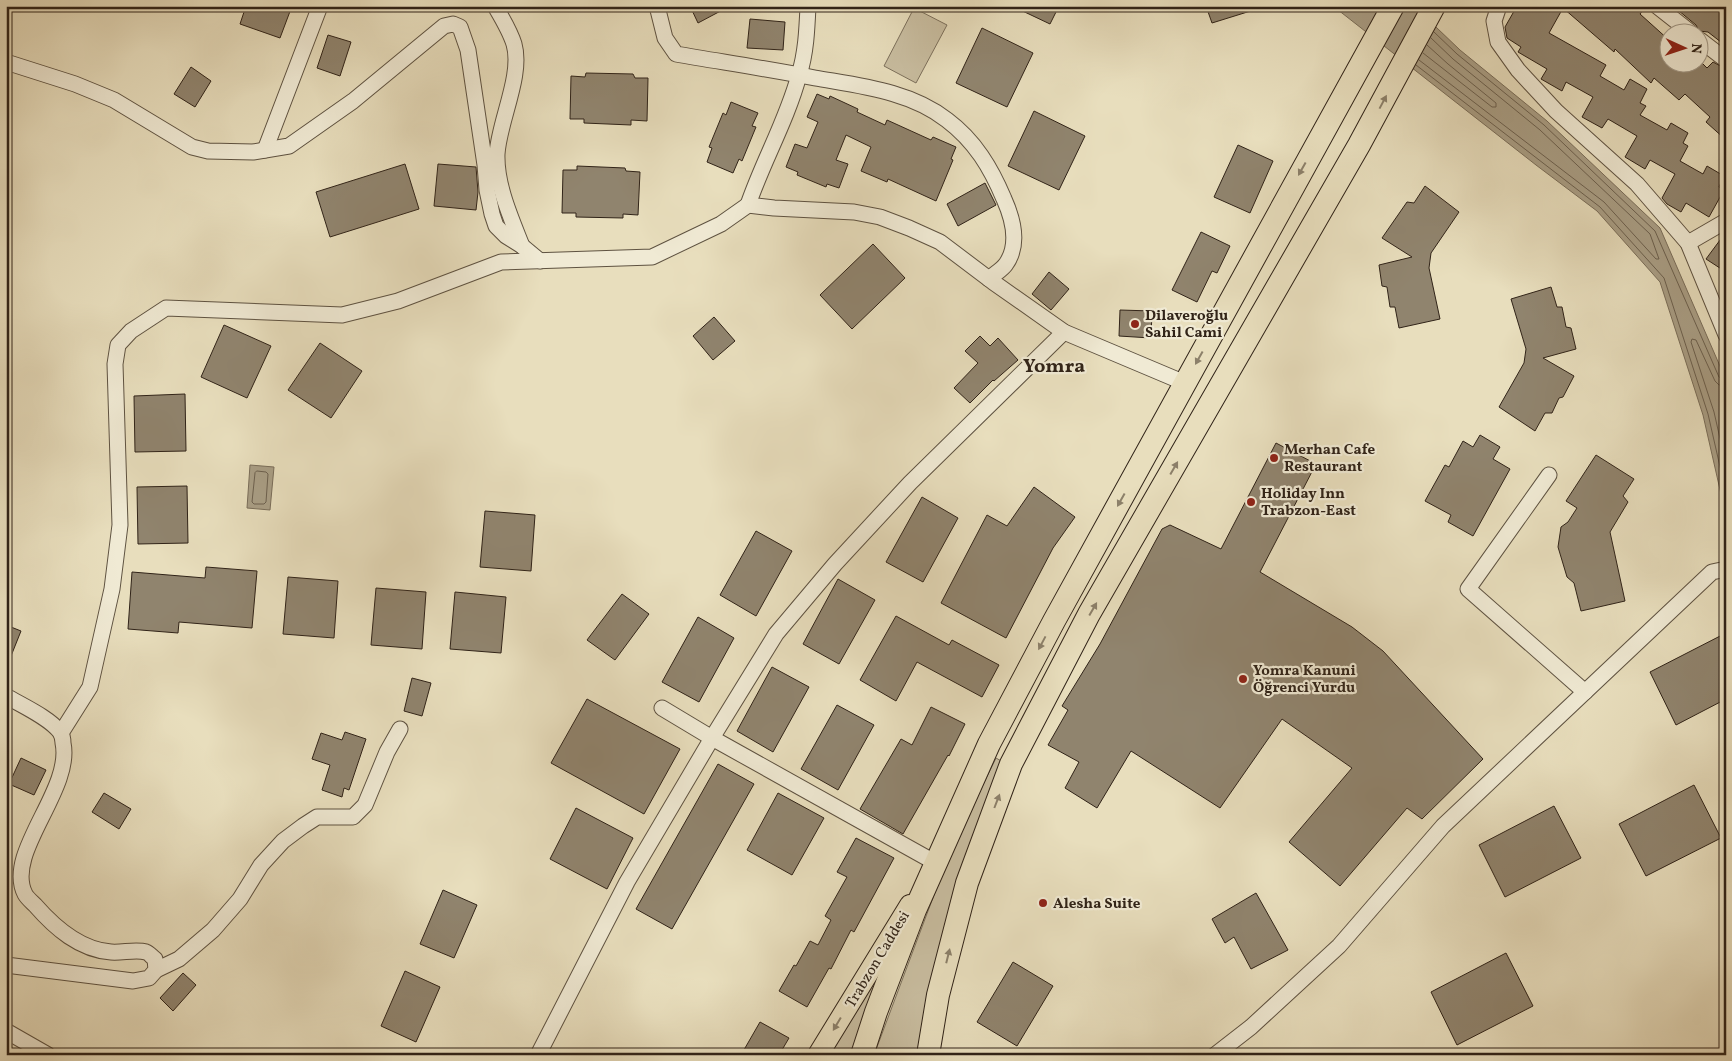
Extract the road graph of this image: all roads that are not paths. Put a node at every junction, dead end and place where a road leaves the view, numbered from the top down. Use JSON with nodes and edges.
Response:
{"nodes":[{"id":1,"x":320,"y":6,"type":"edge"},
{"id":2,"x":495,"y":6,"type":"edge"},
{"id":3,"x":657,"y":6,"type":"edge"},
{"id":4,"x":808,"y":6,"type":"edge"},
{"id":5,"x":1393,"y":6,"type":"edge"},
{"id":6,"x":1434,"y":6,"type":"edge"},
{"id":7,"x":1500,"y":6,"type":"edge"},
{"id":8,"x":1657,"y":6,"type":"edge"},
{"id":9,"x":1677,"y":22,"type":"edge"},
{"id":10,"x":1710,"y":48,"type":"edge"},
{"id":11,"x":1726,"y":60,"type":"edge"},
{"id":12,"x":6,"y":62,"type":"edge"},
{"id":13,"x":800,"y":75,"type":"junction"},
{"id":14,"x":265,"y":150,"type":"junction"},
{"id":15,"x":748,"y":205,"type":"junction"},
{"id":16,"x":1726,"y":222,"type":"edge"},
{"id":17,"x":1688,"y":242,"type":"junction"},
{"id":18,"x":522,"y":246,"type":"junction"},
{"id":19,"x":540,"y":261,"type":"junction"},
{"id":20,"x":989,"y":279,"type":"junction"},
{"id":21,"x":1064,"y":332,"type":"junction"},
{"id":22,"x":1726,"y":335,"type":"edge"},
{"id":23,"x":1185,"y":383,"type":"junction"},
{"id":24,"x":1549,"y":474,"type":"dead end"},
{"id":25,"x":1726,"y":569,"type":"edge"},
{"id":26,"x":1585,"y":692,"type":"junction"},
{"id":27,"x":6,"y":696,"type":"edge"},
{"id":28,"x":662,"y":708,"type":"dead end"},
{"id":29,"x":400,"y":729,"type":"dead end"},
{"id":30,"x":61,"y":733,"type":"junction"},
{"id":31,"x":712,"y":738,"type":"junction"},
{"id":32,"x":936,"y":863,"type":"junction"},
{"id":33,"x":6,"y":965,"type":"edge"},
{"id":34,"x":156,"y":970,"type":"junction"},
{"id":35,"x":938,"y":995,"type":"junction"},
{"id":36,"x":6,"y":1031,"type":"edge"},
{"id":37,"x":48,"y":1055,"type":"edge"},
{"id":38,"x":538,"y":1055,"type":"edge"},
{"id":39,"x":818,"y":1055,"type":"edge"},
{"id":40,"x":862,"y":1055,"type":"edge"},
{"id":41,"x":928,"y":1055,"type":"edge"},
{"id":42,"x":942,"y":1055,"type":"edge"},
{"id":43,"x":1215,"y":1055,"type":"edge"}],
"edges":[{"from":1,"to":14,"type":"street"},
{"from":2,"to":18,"type":"street"},
{"from":3,"to":13,"type":"street"},
{"from":4,"to":13,"type":"street"},
{"from":5,"to":23,"type":"highway","one_way":true},
{"from":35,"to":6,"type":"highway","one_way":true},
{"from":7,"to":17,"type":"street"},
{"from":8,"to":9,"type":"street"},
{"from":10,"to":11,"type":"street"},
{"from":12,"to":14,"type":"street"},
{"from":13,"to":15,"type":"street"},
{"from":13,"to":20,"type":"street"},
{"from":14,"to":18,"type":"street"},
{"from":15,"to":19,"type":"street"},
{"from":15,"to":20,"type":"street"},
{"from":16,"to":17,"type":"street"},
{"from":17,"to":22,"type":"street"},
{"from":18,"to":19,"type":"street"},
{"from":19,"to":30,"type":"street"},
{"from":20,"to":21,"type":"street"},
{"from":21,"to":23,"type":"street"},
{"from":21,"to":31,"type":"street"},
{"from":23,"to":32,"type":"highway","one_way":true},
{"from":24,"to":26,"type":"street"},
{"from":25,"to":26,"type":"street"},
{"from":26,"to":43,"type":"street"},
{"from":27,"to":30,"type":"street"},
{"from":28,"to":31,"type":"street"},
{"from":29,"to":34,"type":"street"},
{"from":30,"to":34,"type":"street"},
{"from":31,"to":32,"type":"street"},
{"from":31,"to":38,"type":"street"},
{"from":32,"to":39,"type":"main road","name":"Trabzon Caddesi","one_way":true},
{"from":32,"to":40,"type":"highway"},
{"from":33,"to":34,"type":"street"},
{"from":35,"to":41,"type":"highway"},
{"from":35,"to":42,"type":"highway"},
{"from":36,"to":37,"type":"street"}]}
